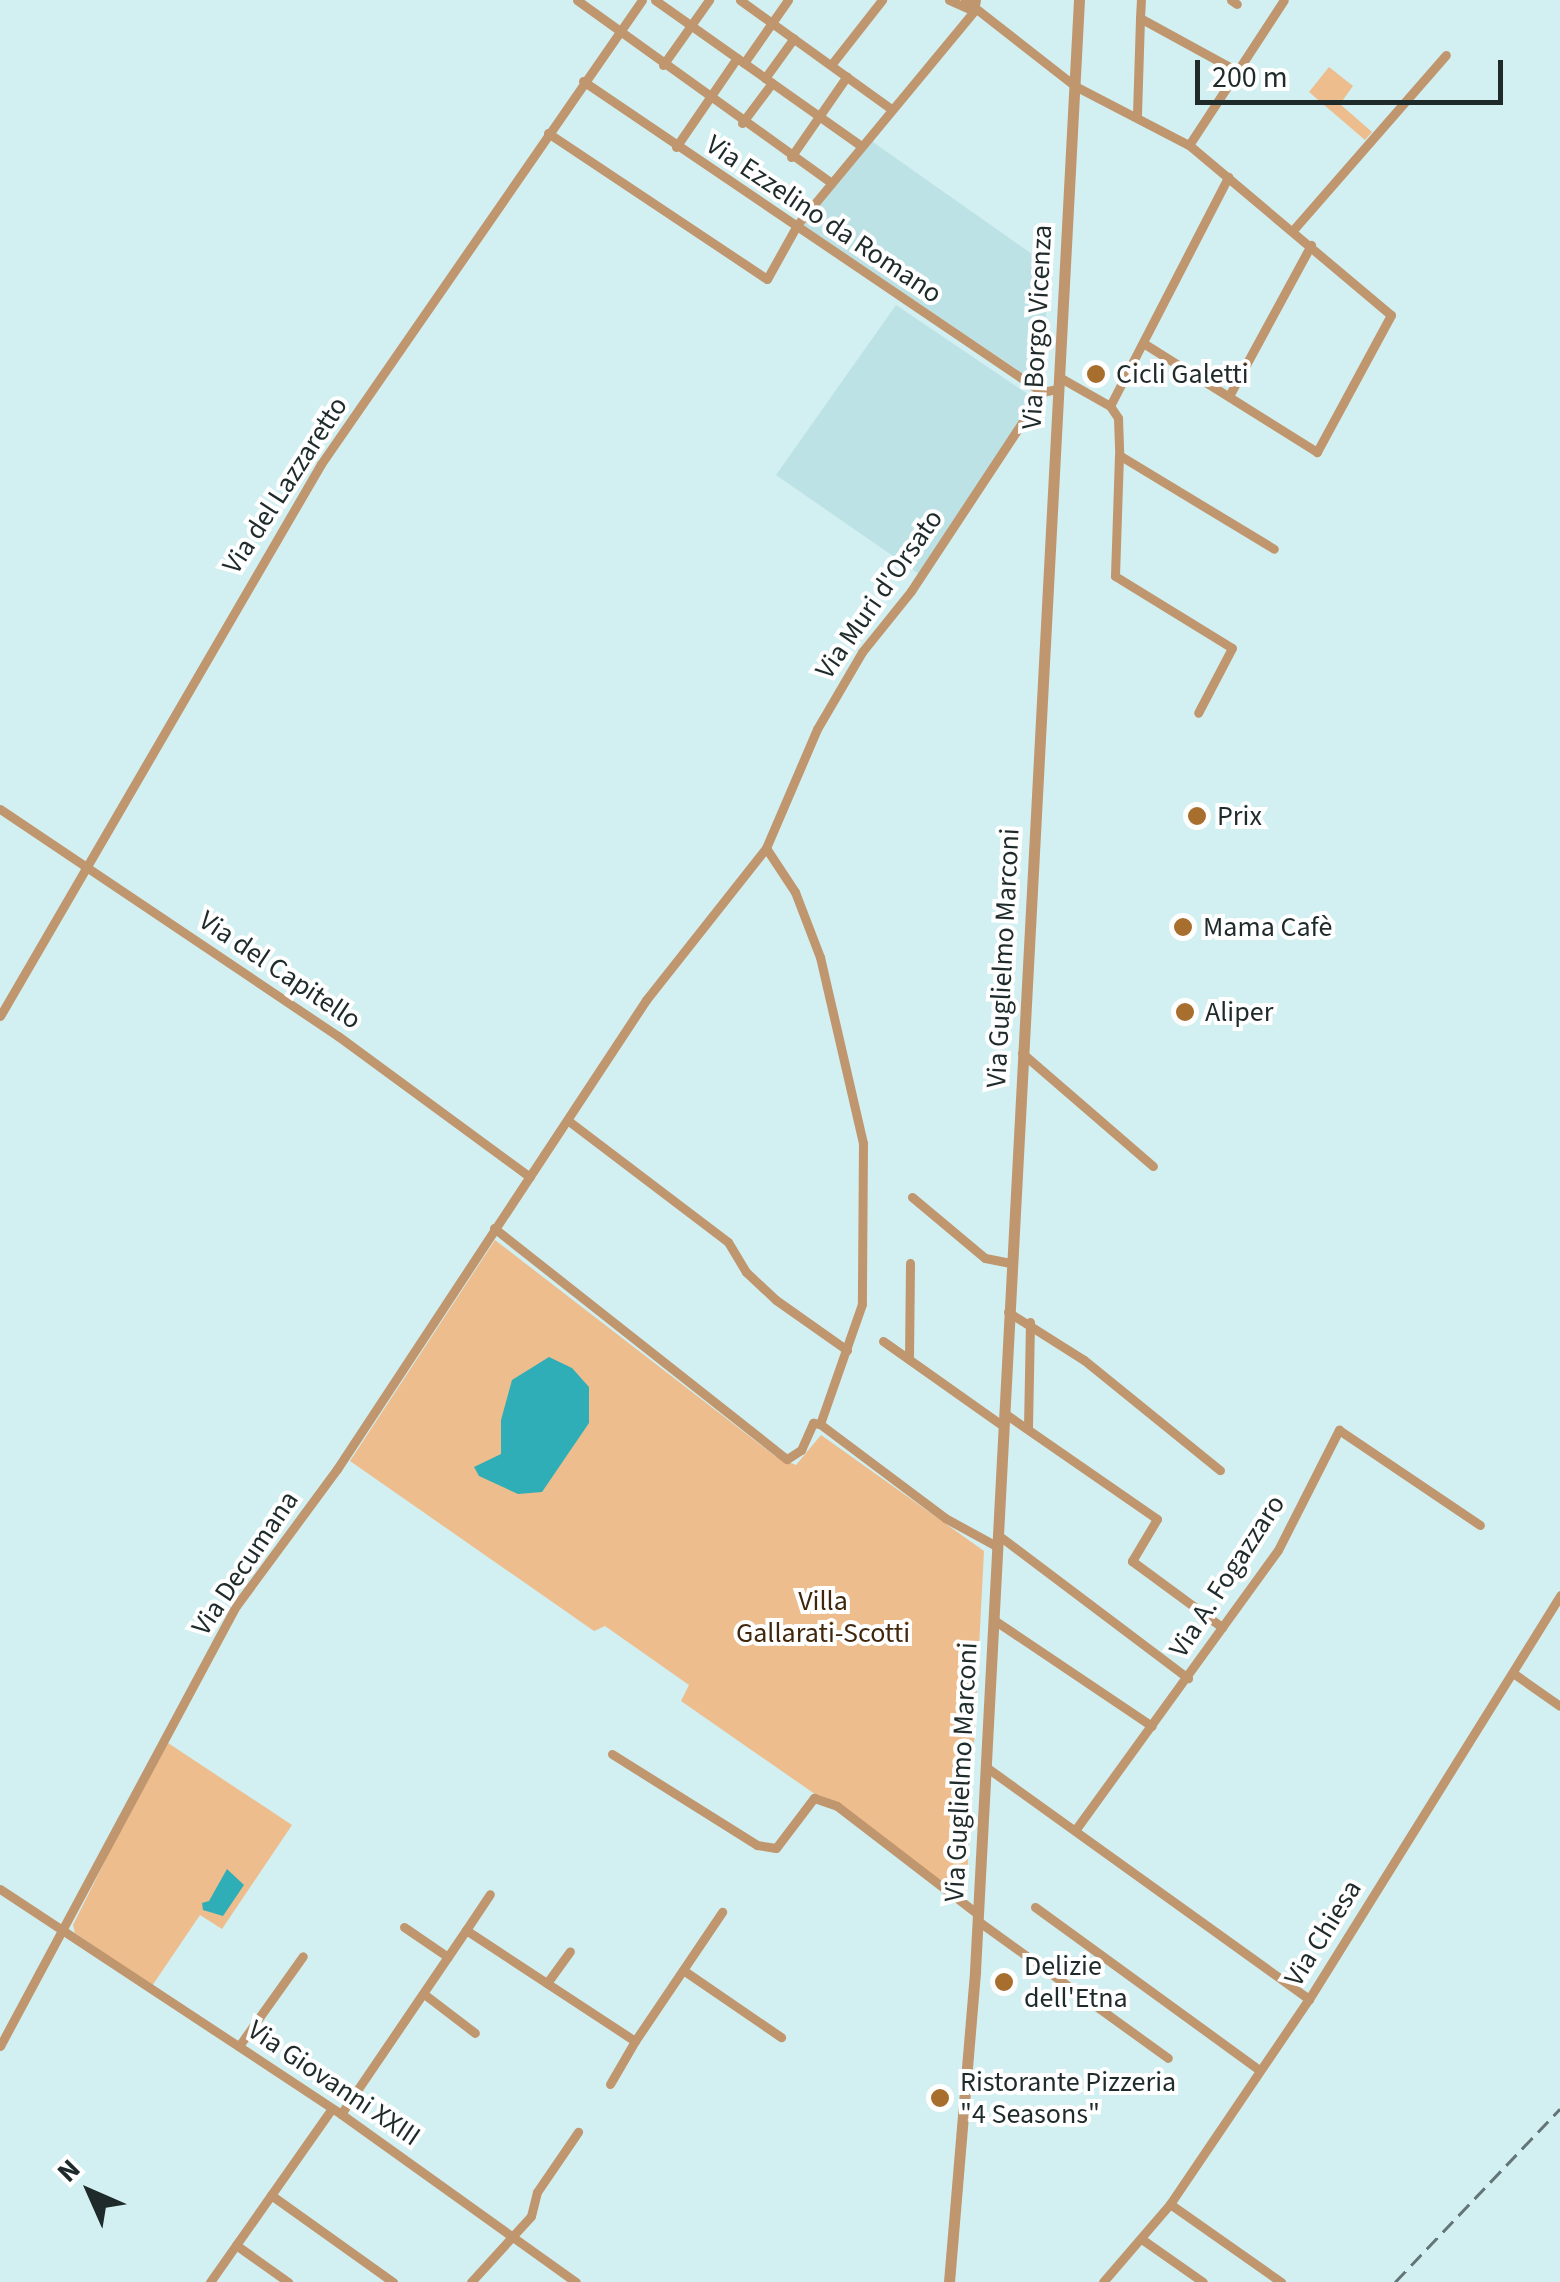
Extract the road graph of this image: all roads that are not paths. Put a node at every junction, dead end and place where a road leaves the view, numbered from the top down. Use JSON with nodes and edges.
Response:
{"nodes":[{"id":1,"x":577,"y":0,"type":"edge"},
{"id":2,"x":642,"y":0,"type":"edge"},
{"id":3,"x":655,"y":0,"type":"edge"},
{"id":4,"x":710,"y":0,"type":"edge"},
{"id":5,"x":740,"y":0,"type":"edge"},
{"id":6,"x":788,"y":0,"type":"edge"},
{"id":7,"x":882,"y":0,"type":"edge"},
{"id":8,"x":949,"y":0,"type":"edge"},
{"id":9,"x":966,"y":0,"type":"edge"},
{"id":10,"x":1080,"y":0,"type":"edge"},
{"id":11,"x":1142,"y":0,"type":"edge"},
{"id":12,"x":1284,"y":0,"type":"edge"},
{"id":13,"x":975,"y":5,"type":"edge"},
{"id":14,"x":1140,"y":18,"type":"junction"},
{"id":15,"x":772,"y":22,"type":"junction"},
{"id":16,"x":691,"y":26,"type":"junction"},
{"id":17,"x":619,"y":34,"type":"junction"},
{"id":18,"x":794,"y":38,"type":"junction"},
{"id":19,"x":1446,"y":54,"type":"dead end"},
{"id":20,"x":740,"y":60,"type":"junction"},
{"id":21,"x":664,"y":65,"type":"junction"},
{"id":22,"x":831,"y":65,"type":"junction"},
{"id":23,"x":1237,"y":71,"type":"junction"},
{"id":24,"x":847,"y":76,"type":"junction"},
{"id":25,"x":768,"y":80,"type":"junction"},
{"id":26,"x":583,"y":82,"type":"junction"},
{"id":27,"x":1075,"y":86,"type":"junction"},
{"id":28,"x":710,"y":98,"type":"junction"},
{"id":29,"x":890,"y":108,"type":"junction"},
{"id":30,"x":1137,"y":114,"type":"junction"},
{"id":31,"x":819,"y":116,"type":"junction"},
{"id":32,"x":742,"y":122,"type":"junction"},
{"id":33,"x":548,"y":133,"type":"junction"},
{"id":34,"x":1189,"y":145,"type":"junction"},
{"id":35,"x":860,"y":146,"type":"junction"},
{"id":36,"x":676,"y":147,"type":"junction"},
{"id":37,"x":790,"y":157,"type":"junction"},
{"id":38,"x":1228,"y":176,"type":"junction"},
{"id":39,"x":830,"y":182,"type":"junction"},
{"id":40,"x":797,"y":225,"type":"junction"},
{"id":41,"x":1294,"y":228,"type":"junction"},
{"id":42,"x":1311,"y":245,"type":"junction"},
{"id":43,"x":1143,"y":343,"type":"junction"},
{"id":44,"x":1059,"y":383,"type":"junction"},
{"id":45,"x":1042,"y":392,"type":"junction"},
{"id":46,"x":1229,"y":396,"type":"junction"},
{"id":47,"x":1110,"y":406,"type":"junction"},
{"id":48,"x":1119,"y":455,"type":"junction"},
{"id":49,"x":1274,"y":548,"type":"dead end"},
{"id":50,"x":1043,"y":656,"type":"joint"},
{"id":51,"x":1198,"y":713,"type":"dead end"},
{"id":52,"x":0,"y":809,"type":"edge"},
{"id":53,"x":766,"y":848,"type":"junction"},
{"id":54,"x":83,"y":867,"type":"junction"},
{"id":55,"x":0,"y":1016,"type":"edge"},
{"id":56,"x":1022,"y":1053,"type":"junction"},
{"id":57,"x":570,"y":1122,"type":"junction"},
{"id":58,"x":1153,"y":1166,"type":"dead end"},
{"id":59,"x":530,"y":1176,"type":"junction"},
{"id":60,"x":912,"y":1196,"type":"dead end"},
{"id":61,"x":494,"y":1228,"type":"junction"},
{"id":62,"x":910,"y":1263,"type":"dead end"},
{"id":63,"x":1010,"y":1263,"type":"junction"},
{"id":64,"x":1008,"y":1312,"type":"junction"},
{"id":65,"x":1030,"y":1322,"type":"junction"},
{"id":66,"x":883,"y":1341,"type":"dead end"},
{"id":67,"x":846,"y":1350,"type":"junction"},
{"id":68,"x":908,"y":1359,"type":"junction"},
{"id":69,"x":1004,"y":1420,"type":"junction"},
{"id":70,"x":820,"y":1424,"type":"junction"},
{"id":71,"x":1028,"y":1427,"type":"junction"},
{"id":72,"x":1220,"y":1470,"type":"dead end"},
{"id":73,"x":1480,"y":1525,"type":"dead end"},
{"id":74,"x":998,"y":1541,"type":"junction"},
{"id":75,"x":1560,"y":1594,"type":"edge"},
{"id":76,"x":994,"y":1620,"type":"junction"},
{"id":77,"x":1222,"y":1628,"type":"junction"},
{"id":78,"x":1514,"y":1672,"type":"junction"},
{"id":79,"x":1188,"y":1678,"type":"junction"},
{"id":80,"x":1560,"y":1706,"type":"edge"},
{"id":81,"x":1152,"y":1726,"type":"junction"},
{"id":82,"x":612,"y":1754,"type":"dead end"},
{"id":83,"x":986,"y":1767,"type":"junction"},
{"id":84,"x":1076,"y":1829,"type":"junction"},
{"id":85,"x":0,"y":1889,"type":"edge"},
{"id":86,"x":490,"y":1894,"type":"dead end"},
{"id":87,"x":1035,"y":1907,"type":"dead end"},
{"id":88,"x":722,"y":1912,"type":"dead end"},
{"id":89,"x":978,"y":1918,"type":"junction"},
{"id":90,"x":404,"y":1927,"type":"dead end"},
{"id":91,"x":61,"y":1930,"type":"junction"},
{"id":92,"x":466,"y":1930,"type":"junction"},
{"id":93,"x":570,"y":1952,"type":"dead end"},
{"id":94,"x":304,"y":1956,"type":"dead end"},
{"id":95,"x":448,"y":1957,"type":"junction"},
{"id":96,"x":683,"y":1970,"type":"junction"},
{"id":97,"x":547,"y":1983,"type":"junction"},
{"id":98,"x":426,"y":1991,"type":"junction"},
{"id":99,"x":1309,"y":1998,"type":"junction"},
{"id":100,"x":475,"y":2032,"type":"dead end"},
{"id":101,"x":781,"y":2038,"type":"dead end"},
{"id":102,"x":635,"y":2041,"type":"junction"},
{"id":103,"x":0,"y":2046,"type":"edge"},
{"id":104,"x":239,"y":2046,"type":"junction"},
{"id":105,"x":1168,"y":2058,"type":"dead end"},
{"id":106,"x":1259,"y":2070,"type":"junction"},
{"id":107,"x":610,"y":2084,"type":"dead end"},
{"id":108,"x":336,"y":2112,"type":"junction"},
{"id":109,"x":578,"y":2132,"type":"dead end"},
{"id":110,"x":272,"y":2195,"type":"junction"},
{"id":111,"x":1170,"y":2204,"type":"junction"},
{"id":112,"x":516,"y":2234,"type":"junction"},
{"id":113,"x":1143,"y":2240,"type":"junction"},
{"id":114,"x":236,"y":2245,"type":"junction"},
{"id":115,"x":210,"y":2282,"type":"edge"},
{"id":116,"x":288,"y":2282,"type":"edge"},
{"id":117,"x":393,"y":2282,"type":"edge"},
{"id":118,"x":471,"y":2282,"type":"edge"},
{"id":119,"x":576,"y":2282,"type":"edge"},
{"id":120,"x":949,"y":2282,"type":"edge"},
{"id":121,"x":1103,"y":2282,"type":"edge"},
{"id":122,"x":1204,"y":2282,"type":"edge"},
{"id":123,"x":1281,"y":2282,"type":"edge"}],
"edges":[{"from":1,"to":17,"type":"street"},
{"from":2,"to":17,"type":"street","name":"Via del Lazzaretto"},
{"from":3,"to":16,"type":"street"},
{"from":4,"to":16,"type":"street"},
{"from":5,"to":15,"type":"street"},
{"from":6,"to":15,"type":"street"},
{"from":7,"to":22,"type":"street"},
{"from":8,"to":13,"type":"street"},
{"from":9,"to":13,"type":"street"},
{"from":10,"to":27,"type":"street","name":"Via Borgo Vicenza"},
{"from":11,"to":14,"type":"street"},
{"from":12,"to":23,"type":"street"},
{"from":13,"to":27,"type":"street"},
{"from":13,"to":29,"type":"street"},
{"from":14,"to":23,"type":"street"},
{"from":14,"to":30,"type":"street"},
{"from":15,"to":18,"type":"street"},
{"from":15,"to":20,"type":"street"},
{"from":16,"to":20,"type":"street"},
{"from":16,"to":21,"type":"street"},
{"from":17,"to":21,"type":"street"},
{"from":17,"to":26,"type":"street","name":"Via del Lazzaretto"},
{"from":18,"to":22,"type":"street"},
{"from":18,"to":25,"type":"street"},
{"from":19,"to":41,"type":"street"},
{"from":20,"to":25,"type":"street"},
{"from":20,"to":28,"type":"street"},
{"from":21,"to":28,"type":"street"},
{"from":22,"to":24,"type":"street"},
{"from":23,"to":34,"type":"street"},
{"from":24,"to":29,"type":"street"},
{"from":24,"to":31,"type":"street"},
{"from":25,"to":31,"type":"street"},
{"from":25,"to":32,"type":"street"},
{"from":26,"to":33,"type":"street","name":"Via del Lazzaretto"},
{"from":26,"to":36,"type":"street","name":"Via Ezzelino da Romano"},
{"from":27,"to":30,"type":"street"},
{"from":27,"to":44,"type":"street","name":"Via Borgo Vicenza"},
{"from":28,"to":32,"type":"street"},
{"from":28,"to":36,"type":"street"},
{"from":29,"to":35,"type":"street"},
{"from":30,"to":34,"type":"street"},
{"from":31,"to":35,"type":"street"},
{"from":31,"to":37,"type":"street"},
{"from":32,"to":37,"type":"street"},
{"from":33,"to":40,"type":"street"},
{"from":33,"to":54,"type":"street","name":"Via del Lazzaretto"},
{"from":34,"to":38,"type":"street"},
{"from":35,"to":39,"type":"street"},
{"from":36,"to":40,"type":"street","name":"Via Ezzelino da Romano"},
{"from":37,"to":39,"type":"street"},
{"from":38,"to":41,"type":"street"},
{"from":38,"to":43,"type":"street"},
{"from":39,"to":40,"type":"street"},
{"from":40,"to":45,"type":"street","name":"Via Ezzelino da Romano"},
{"from":41,"to":42,"type":"street"},
{"from":42,"to":46,"type":"street"},
{"from":42,"to":46,"type":"street"},
{"from":43,"to":46,"type":"street"},
{"from":43,"to":47,"type":"street"},
{"from":44,"to":45,"type":"street"},
{"from":44,"to":47,"type":"street"},
{"from":44,"to":50,"type":"street","name":"Via Borgo Vicenza"},
{"from":45,"to":53,"type":"street","name":"Via Muri d'Orsato"},
{"from":47,"to":48,"type":"street"},
{"from":48,"to":49,"type":"street"},
{"from":48,"to":51,"type":"street"},
{"from":50,"to":56,"type":"street","name":"Via Guglielmo Marconi"},
{"from":52,"to":54,"type":"street","name":"Via del Capitello"},
{"from":53,"to":57,"type":"street","name":"Via Muri d'Orsato"},
{"from":53,"to":67,"type":"street"},
{"from":54,"to":55,"type":"street","name":"Via del Lazzaretto"},
{"from":54,"to":59,"type":"street","name":"Via del Capitello"},
{"from":56,"to":58,"type":"street"},
{"from":56,"to":63,"type":"street","name":"Via Guglielmo Marconi"},
{"from":57,"to":59,"type":"street","name":"Via Decumana"},
{"from":57,"to":67,"type":"street"},
{"from":59,"to":61,"type":"street","name":"Via Decumana"},
{"from":60,"to":63,"type":"street"},
{"from":61,"to":70,"type":"street"},
{"from":61,"to":91,"type":"street","name":"Via Decumana"},
{"from":62,"to":68,"type":"street"},
{"from":63,"to":64,"type":"street","name":"Via Guglielmo Marconi"},
{"from":64,"to":65,"type":"street"},
{"from":64,"to":69,"type":"street","name":"Via Guglielmo Marconi"},
{"from":65,"to":71,"type":"street"},
{"from":65,"to":72,"type":"street"},
{"from":66,"to":68,"type":"street"},
{"from":67,"to":70,"type":"street"},
{"from":68,"to":69,"type":"street"},
{"from":69,"to":71,"type":"street"},
{"from":69,"to":74,"type":"street","name":"Via Guglielmo Marconi"},
{"from":70,"to":74,"type":"street"},
{"from":71,"to":77,"type":"street"},
{"from":73,"to":77,"type":"street","name":"Via A. Fogazzaro"},
{"from":74,"to":76,"type":"street","name":"Via Guglielmo Marconi"},
{"from":74,"to":79,"type":"street"},
{"from":75,"to":78,"type":"street","name":"Via Chiesa"},
{"from":76,"to":81,"type":"street"},
{"from":76,"to":83,"type":"street","name":"Via Guglielmo Marconi"},
{"from":77,"to":79,"type":"street","name":"Via A. Fogazzaro"},
{"from":78,"to":80,"type":"street"},
{"from":78,"to":99,"type":"street","name":"Via Chiesa"},
{"from":79,"to":81,"type":"street","name":"Via A. Fogazzaro"},
{"from":81,"to":84,"type":"street","name":"Via A. Fogazzaro"},
{"from":82,"to":89,"type":"street"},
{"from":83,"to":84,"type":"street"},
{"from":83,"to":89,"type":"street","name":"Via Guglielmo Marconi"},
{"from":84,"to":99,"type":"street"},
{"from":85,"to":91,"type":"street","name":"Via Giovanni XXIII"},
{"from":86,"to":92,"type":"street"},
{"from":87,"to":106,"type":"street"},
{"from":88,"to":96,"type":"street"},
{"from":89,"to":105,"type":"street"},
{"from":89,"to":120,"type":"street","name":"Via Guglielmo Marconi"},
{"from":90,"to":95,"type":"street"},
{"from":91,"to":103,"type":"street","name":"Via Decumana"},
{"from":91,"to":104,"type":"street","name":"Via Giovanni XXIII"},
{"from":92,"to":95,"type":"street"},
{"from":92,"to":97,"type":"street"},
{"from":93,"to":97,"type":"street"},
{"from":94,"to":104,"type":"street"},
{"from":95,"to":98,"type":"street"},
{"from":96,"to":101,"type":"street"},
{"from":96,"to":102,"type":"street"},
{"from":97,"to":102,"type":"street"},
{"from":98,"to":100,"type":"street"},
{"from":98,"to":108,"type":"street"},
{"from":99,"to":106,"type":"street","name":"Via Chiesa"},
{"from":102,"to":107,"type":"street"},
{"from":104,"to":108,"type":"street","name":"Via Giovanni XXIII"},
{"from":106,"to":111,"type":"street","name":"Via Chiesa"},
{"from":108,"to":110,"type":"street"},
{"from":108,"to":112,"type":"street","name":"Via Giovanni XXIII"},
{"from":109,"to":112,"type":"street"},
{"from":110,"to":114,"type":"street"},
{"from":110,"to":117,"type":"street"},
{"from":111,"to":113,"type":"street","name":"Via Chiesa"},
{"from":111,"to":123,"type":"street"},
{"from":112,"to":118,"type":"street"},
{"from":112,"to":119,"type":"street","name":"Via Giovanni XXIII"},
{"from":113,"to":121,"type":"street","name":"Via Chiesa"},
{"from":113,"to":122,"type":"street"},
{"from":114,"to":115,"type":"street"},
{"from":114,"to":116,"type":"street"}]}
